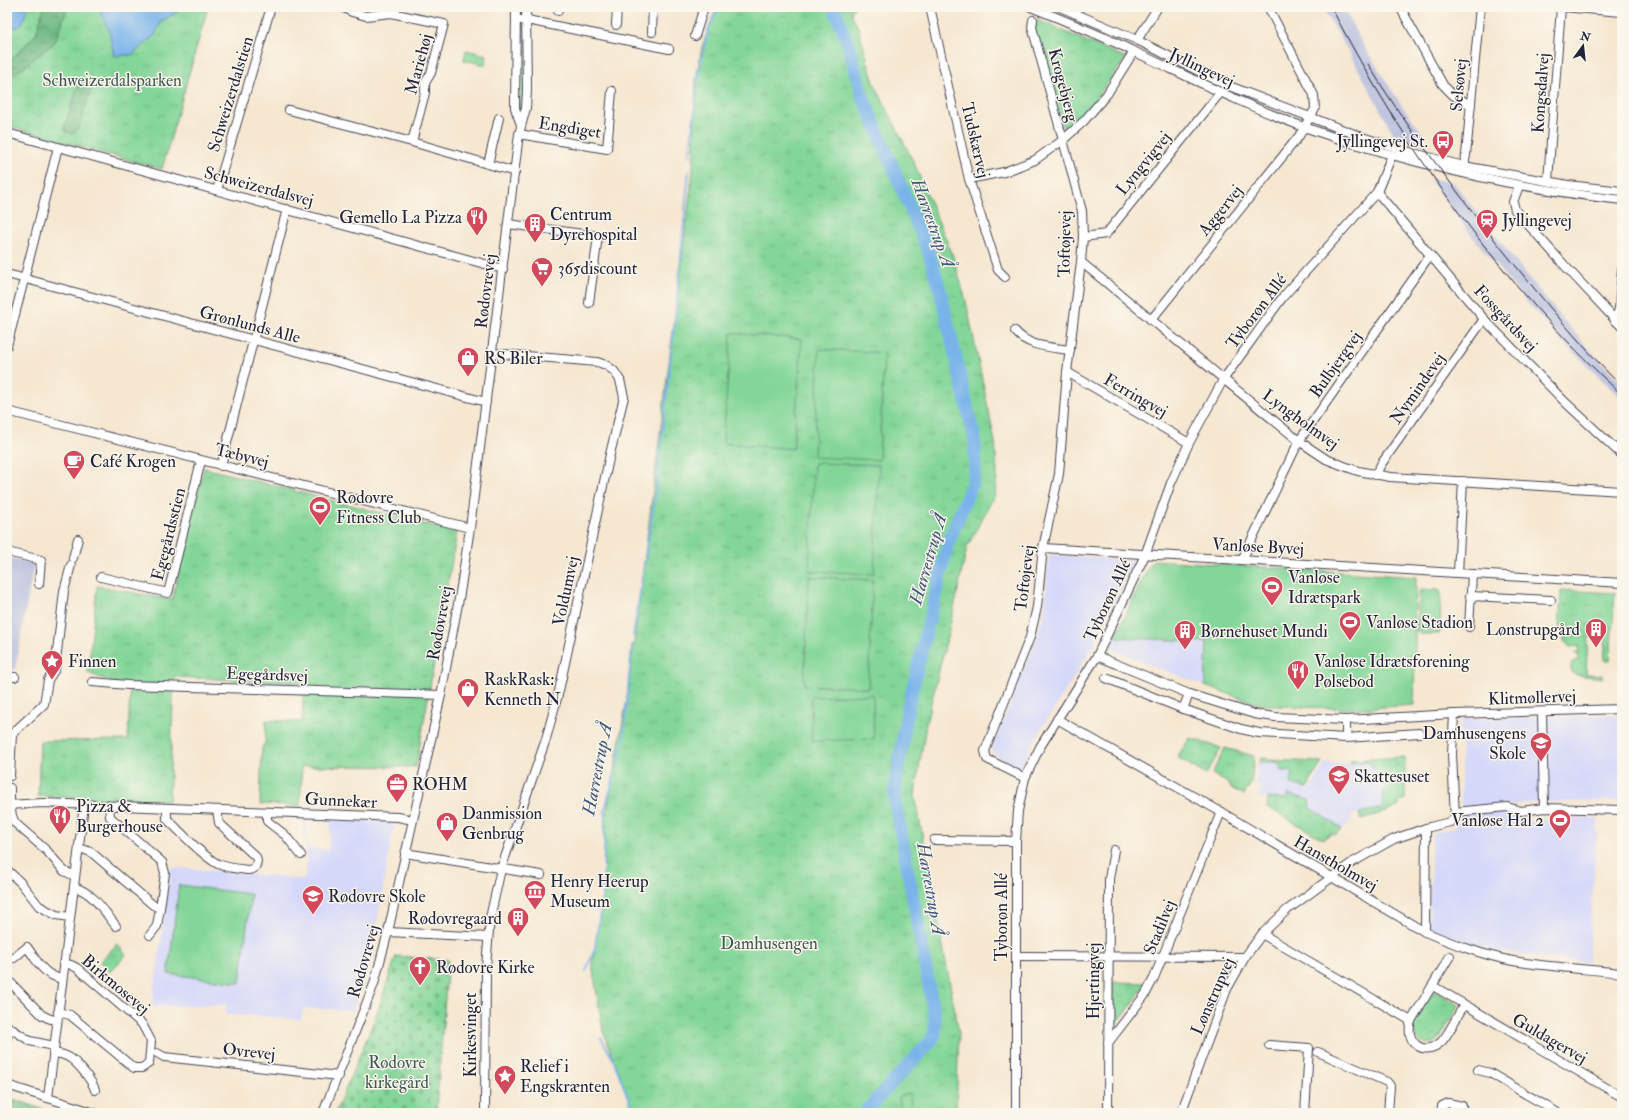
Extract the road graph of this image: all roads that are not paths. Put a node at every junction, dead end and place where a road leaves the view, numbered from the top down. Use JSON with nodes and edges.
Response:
{"nodes":[{"id":1,"x":271,"y":7,"type":"edge"},
{"id":2,"x":342,"y":7,"type":"edge"},
{"id":3,"x":516,"y":7,"type":"edge"},
{"id":4,"x":526,"y":7,"type":"edge"},
{"id":5,"x":617,"y":7,"type":"edge"},
{"id":6,"x":653,"y":7,"type":"edge"},
{"id":7,"x":704,"y":7,"type":"edge"},
{"id":8,"x":930,"y":7,"type":"edge"},
{"id":9,"x":1031,"y":7,"type":"edge"},
{"id":10,"x":1060,"y":7,"type":"edge"},
{"id":11,"x":1158,"y":7,"type":"edge"},
{"id":12,"x":1268,"y":7,"type":"edge"},
{"id":13,"x":1400,"y":7,"type":"edge"},
{"id":14,"x":1480,"y":7,"type":"edge"},
{"id":15,"x":1562,"y":7,"type":"edge"},
{"id":16,"x":1622,"y":12,"type":"edge"},
{"id":17,"x":516,"y":20,"type":"junction"},
{"id":18,"x":527,"y":20,"type":"junction"},
{"id":19,"x":1033,"y":20,"type":"dead end"},
{"id":20,"x":616,"y":25,"type":"dead end"},
{"id":21,"x":652,"y":32,"type":"dead end"},
{"id":22,"x":695,"y":36,"type":"dead end"},
{"id":23,"x":1137,"y":40,"type":"junction"},
{"id":24,"x":669,"y":49,"type":"dead end"},
{"id":25,"x":1134,"y":51,"type":"junction"},
{"id":26,"x":612,"y":91,"type":"dead end"},
{"id":27,"x":1220,"y":93,"type":"junction"},
{"id":28,"x":1471,"y":105,"type":"junction"},
{"id":29,"x":289,"y":110,"type":"dead end"},
{"id":30,"x":1310,"y":117,"type":"junction"},
{"id":31,"x":499,"y":118,"type":"dead end"},
{"id":32,"x":1304,"y":127,"type":"junction"},
{"id":33,"x":520,"y":130,"type":"junction"},
{"id":34,"x":7,"y":133,"type":"edge"},
{"id":35,"x":1063,"y":140,"type":"junction"},
{"id":36,"x":412,"y":142,"type":"junction"},
{"id":37,"x":58,"y":147,"type":"junction"},
{"id":38,"x":1392,"y":155,"type":"junction"},
{"id":39,"x":488,"y":164,"type":"junction"},
{"id":40,"x":1464,"y":166,"type":"junction"},
{"id":41,"x":515,"y":172,"type":"junction"},
{"id":42,"x":969,"y":180,"type":"junction"},
{"id":43,"x":1548,"y":181,"type":"junction"},
{"id":44,"x":1519,"y":186,"type":"junction"},
{"id":45,"x":217,"y":190,"type":"junction"},
{"id":46,"x":1622,"y":191,"type":"edge"},
{"id":47,"x":1377,"y":192,"type":"junction"},
{"id":48,"x":1622,"y":200,"type":"edge"},
{"id":49,"x":287,"y":210,"type":"junction"},
{"id":50,"x":508,"y":224,"type":"junction"},
{"id":51,"x":1083,"y":237,"type":"junction"},
{"id":52,"x":1430,"y":255,"type":"junction"},
{"id":53,"x":1081,"y":259,"type":"junction"},
{"id":54,"x":503,"y":269,"type":"junction"},
{"id":55,"x":1622,"y":269,"type":"edge"},
{"id":56,"x":7,"y":274,"type":"edge"},
{"id":57,"x":1004,"y":276,"type":"dead end"},
{"id":58,"x":24,"y":279,"type":"junction"},
{"id":59,"x":589,"y":303,"type":"dead end"},
{"id":60,"x":1484,"y":319,"type":"junction"},
{"id":61,"x":1151,"y":320,"type":"junction"},
{"id":62,"x":1615,"y":321,"type":"junction"},
{"id":63,"x":1622,"y":327,"type":"edge"},
{"id":64,"x":1015,"y":331,"type":"dead end"},
{"id":65,"x":254,"y":340,"type":"junction"},
{"id":66,"x":7,"y":346,"type":"edge"},
{"id":67,"x":1070,"y":350,"type":"junction"},
{"id":68,"x":492,"y":353,"type":"junction"},
{"id":69,"x":1067,"y":372,"type":"junction"},
{"id":70,"x":1223,"y":380,"type":"junction"},
{"id":71,"x":486,"y":402,"type":"junction"},
{"id":72,"x":7,"y":411,"type":"edge"},
{"id":73,"x":1299,"y":441,"type":"junction"},
{"id":74,"x":1189,"y":443,"type":"junction"},
{"id":75,"x":1622,"y":455,"type":"edge"},
{"id":76,"x":201,"y":461,"type":"junction"},
{"id":77,"x":222,"y":466,"type":"junction"},
{"id":78,"x":1375,"y":475,"type":"junction"},
{"id":79,"x":1463,"y":481,"type":"junction"},
{"id":80,"x":1622,"y":491,"type":"edge"},
{"id":81,"x":470,"y":528,"type":"junction"},
{"id":82,"x":78,"y":540,"type":"dead end"},
{"id":83,"x":1043,"y":548,"type":"junction"},
{"id":84,"x":7,"y":552,"type":"edge"},
{"id":85,"x":1145,"y":555,"type":"junction"},
{"id":86,"x":1242,"y":560,"type":"junction"},
{"id":87,"x":1458,"y":573,"type":"junction"},
{"id":88,"x":1472,"y":574,"type":"junction"},
{"id":89,"x":101,"y":577,"type":"dead end"},
{"id":90,"x":1622,"y":583,"type":"edge"},
{"id":91,"x":39,"y":584,"type":"dead end"},
{"id":92,"x":1470,"y":596,"type":"junction"},
{"id":93,"x":1551,"y":600,"type":"dead end"},
{"id":94,"x":1469,"y":627,"type":"dead end"},
{"id":95,"x":1097,"y":656,"type":"junction"},
{"id":96,"x":1106,"y":678,"type":"dead end"},
{"id":97,"x":92,"y":682,"type":"dead end"},
{"id":98,"x":1189,"y":694,"type":"junction"},
{"id":99,"x":441,"y":695,"type":"junction"},
{"id":100,"x":1183,"y":709,"type":"junction"},
{"id":101,"x":1622,"y":709,"type":"edge"},
{"id":102,"x":1542,"y":712,"type":"junction"},
{"id":103,"x":1454,"y":714,"type":"junction"},
{"id":104,"x":1057,"y":719,"type":"junction"},
{"id":105,"x":1346,"y":720,"type":"junction"},
{"id":106,"x":1419,"y":734,"type":"dead end"},
{"id":107,"x":1346,"y":738,"type":"junction"},
{"id":108,"x":10,"y":776,"type":"dead end"},
{"id":109,"x":1025,"y":778,"type":"junction"},
{"id":110,"x":10,"y":788,"type":"dead end"},
{"id":111,"x":9,"y":804,"type":"edge"},
{"id":112,"x":84,"y":805,"type":"junction"},
{"id":113,"x":109,"y":806,"type":"junction"},
{"id":114,"x":167,"y":808,"type":"junction"},
{"id":115,"x":1544,"y":808,"type":"junction"},
{"id":116,"x":217,"y":810,"type":"junction"},
{"id":117,"x":1622,"y":810,"type":"edge"},
{"id":118,"x":267,"y":812,"type":"junction"},
{"id":119,"x":1221,"y":812,"type":"junction"},
{"id":120,"x":1455,"y":812,"type":"junction"},
{"id":121,"x":413,"y":820,"type":"junction"},
{"id":122,"x":1426,"y":828,"type":"junction"},
{"id":123,"x":934,"y":840,"type":"dead end"},
{"id":124,"x":1016,"y":841,"type":"junction"},
{"id":125,"x":79,"y":848,"type":"junction"},
{"id":126,"x":1114,"y":850,"type":"dead end"},
{"id":127,"x":405,"y":853,"type":"junction"},
{"id":128,"x":301,"y":855,"type":"dead end"},
{"id":129,"x":501,"y":869,"type":"junction"},
{"id":130,"x":7,"y":870,"type":"edge"},
{"id":131,"x":541,"y":875,"type":"dead end"},
{"id":132,"x":75,"y":876,"type":"junction"},
{"id":133,"x":1332,"y":878,"type":"junction"},
{"id":134,"x":74,"y":887,"type":"junction"},
{"id":135,"x":160,"y":908,"type":"junction"},
{"id":136,"x":70,"y":917,"type":"junction"},
{"id":137,"x":116,"y":926,"type":"dead end"},
{"id":138,"x":388,"y":932,"type":"junction"},
{"id":139,"x":1426,"y":932,"type":"junction"},
{"id":140,"x":1262,"y":934,"type":"junction"},
{"id":141,"x":150,"y":935,"type":"dead end"},
{"id":142,"x":488,"y":937,"type":"junction"},
{"id":143,"x":1108,"y":955,"type":"junction"},
{"id":144,"x":1016,"y":956,"type":"junction"},
{"id":145,"x":1163,"y":956,"type":"junction"},
{"id":146,"x":1450,"y":956,"type":"dead end"},
{"id":147,"x":1245,"y":957,"type":"junction"},
{"id":148,"x":14,"y":958,"type":"dead end"},
{"id":149,"x":64,"y":963,"type":"junction"},
{"id":150,"x":1622,"y":972,"type":"edge"},
{"id":151,"x":7,"y":979,"type":"edge"},
{"id":152,"x":62,"y":979,"type":"junction"},
{"id":153,"x":1433,"y":986,"type":"junction"},
{"id":154,"x":1464,"y":1005,"type":"junction"},
{"id":155,"x":58,"y":1012,"type":"junction"},
{"id":156,"x":57,"y":1020,"type":"junction"},
{"id":157,"x":1411,"y":1021,"type":"junction"},
{"id":158,"x":8,"y":1027,"type":"edge"},
{"id":159,"x":7,"y":1038,"type":"edge"},
{"id":160,"x":1108,"y":1043,"type":"junction"},
{"id":161,"x":1269,"y":1045,"type":"dead end"},
{"id":162,"x":54,"y":1050,"type":"junction"},
{"id":163,"x":1318,"y":1052,"type":"dead end"},
{"id":164,"x":157,"y":1053,"type":"dead end"},
{"id":165,"x":1478,"y":1070,"type":"dead end"},
{"id":166,"x":339,"y":1076,"type":"junction"},
{"id":167,"x":7,"y":1085,"type":"edge"},
{"id":168,"x":95,"y":1090,"type":"dead end"},
{"id":169,"x":1622,"y":1097,"type":"edge"},
{"id":170,"x":48,"y":1098,"type":"junction"},
{"id":171,"x":95,"y":1113,"type":"edge"},
{"id":172,"x":323,"y":1113,"type":"edge"},
{"id":173,"x":485,"y":1113,"type":"edge"},
{"id":174,"x":1016,"y":1113,"type":"edge"},
{"id":175,"x":1108,"y":1113,"type":"edge"},
{"id":176,"x":1181,"y":1113,"type":"edge"},
{"id":177,"x":1305,"y":1113,"type":"edge"},
{"id":178,"x":1388,"y":1113,"type":"edge"},
{"id":179,"x":1441,"y":1113,"type":"edge"},
{"id":180,"x":1463,"y":1113,"type":"edge"},
{"id":181,"x":1558,"y":1113,"type":"edge"}],
"edges":[{"from":1,"to":45,"type":"street","name":"Schweizerdalstien"},
{"from":2,"to":36,"type":"street","name":"Mariehøj"},
{"from":3,"to":17,"type":"street","name":"Rødovrevej"},
{"from":4,"to":18,"type":"street","name":"Rødovrevej"},
{"from":5,"to":20,"type":"street"},
{"from":6,"to":21,"type":"street"},
{"from":7,"to":22,"type":"street"},
{"from":8,"to":42,"type":"street","name":"Tudskærvej"},
{"from":9,"to":25,"type":"street","name":"Jyllingevej"},
{"from":10,"to":23,"type":"street","name":"Jyllingevej"},
{"from":11,"to":23,"type":"street"},
{"from":12,"to":30,"type":"street","name":"Aggervej"},
{"from":13,"to":28,"type":"street"},
{"from":14,"to":28,"type":"street","name":"Selsøvej"},
{"from":15,"to":16,"type":"street"},
{"from":15,"to":43,"type":"street","name":"Kongsdalvej"},
{"from":17,"to":18,"type":"street"},
{"from":17,"to":33,"type":"street","name":"Rødovrevej"},
{"from":18,"to":24,"type":"street"},
{"from":18,"to":33,"type":"street","name":"Rødovrevej"},
{"from":19,"to":35,"type":"street","name":"Krogebjerg"},
{"from":23,"to":30,"type":"street","name":"Jyllingevej"},
{"from":25,"to":27,"type":"street","name":"Jyllingevej"},
{"from":25,"to":35,"type":"street","name":"Krogebjerg"},
{"from":26,"to":33,"type":"street","name":"Engdiget"},
{"from":27,"to":32,"type":"street","name":"Jyllingevej"},
{"from":27,"to":51,"type":"street","name":"Lyngvigvej"},
{"from":28,"to":40,"type":"street","name":"Selsøvej"},
{"from":29,"to":36,"type":"street"},
{"from":30,"to":32,"type":"street","name":"Aggervej"},
{"from":30,"to":40,"type":"street","name":"Jyllingevej"},
{"from":31,"to":39,"type":"street"},
{"from":32,"to":38,"type":"street","name":"Jyllingevej"},
{"from":32,"to":61,"type":"street","name":"Aggervej"},
{"from":33,"to":41,"type":"street","name":"Rødovrevej"},
{"from":34,"to":37,"type":"street","name":"Schweizerdalsvej"},
{"from":35,"to":42,"type":"street"},
{"from":35,"to":51,"type":"street","name":"Toftøjevej"},
{"from":36,"to":39,"type":"street"},
{"from":37,"to":45,"type":"street","name":"Schweizerdalsvej"},
{"from":37,"to":58,"type":"street"},
{"from":38,"to":44,"type":"street","name":"Jyllingevej"},
{"from":38,"to":47,"type":"street","name":"Tyborøn Allé"},
{"from":39,"to":41,"type":"street"},
{"from":40,"to":43,"type":"street","name":"Jyllingevej"},
{"from":41,"to":50,"type":"street","name":"Rødovrevej"},
{"from":42,"to":57,"type":"street","name":"Tudskærvej"},
{"from":43,"to":46,"type":"street","name":"Jyllingevej"},
{"from":44,"to":48,"type":"street","name":"Jyllingevej"},
{"from":44,"to":62,"type":"street"},
{"from":45,"to":49,"type":"street","name":"Schweizerdalsvej"},
{"from":47,"to":52,"type":"street","name":"Fossgårdsvej"},
{"from":47,"to":70,"type":"street","name":"Tyborøn Allé"},
{"from":49,"to":54,"type":"street","name":"Schweizerdalsvej"},
{"from":49,"to":65,"type":"street"},
{"from":50,"to":54,"type":"street","name":"Rødovrevej"},
{"from":50,"to":59,"type":"street"},
{"from":51,"to":53,"type":"street","name":"Toftøjevej"},
{"from":52,"to":60,"type":"street","name":"Fossgårdsvej"},
{"from":52,"to":73,"type":"street","name":"Bulbjergvej"},
{"from":53,"to":61,"type":"street","name":"Lyngholmvej"},
{"from":53,"to":67,"type":"street","name":"Toftøjevej"},
{"from":54,"to":68,"type":"street","name":"Rødovrevej"},
{"from":55,"to":62,"type":"street"},
{"from":56,"to":58,"type":"street","name":"Grønlunds Alle"},
{"from":58,"to":65,"type":"street","name":"Grønlunds Alle"},
{"from":58,"to":66,"type":"street"},
{"from":60,"to":75,"type":"street","name":"Fossgårdsvej"},
{"from":60,"to":78,"type":"street","name":"Nymindevej"},
{"from":61,"to":70,"type":"street","name":"Lyngholmvej"},
{"from":62,"to":63,"type":"street"},
{"from":64,"to":67,"type":"street"},
{"from":65,"to":71,"type":"street","name":"Grønlunds Alle"},
{"from":65,"to":77,"type":"street"},
{"from":67,"to":69,"type":"street","name":"Toftøjevej"},
{"from":68,"to":71,"type":"street","name":"Rødovrevej"},
{"from":68,"to":129,"type":"street","name":"Voldumvej"},
{"from":69,"to":74,"type":"street","name":"Ferringvej"},
{"from":69,"to":83,"type":"street","name":"Toftøjevej"},
{"from":70,"to":73,"type":"street","name":"Lyngholmvej"},
{"from":70,"to":74,"type":"street","name":"Tyborøn Allé"},
{"from":71,"to":81,"type":"street","name":"Rødovrevej"},
{"from":72,"to":76,"type":"street","name":"Tæbyvej"},
{"from":73,"to":78,"type":"street","name":"Lyngholmvej"},
{"from":73,"to":86,"type":"street","name":"Bulbjergvej"},
{"from":74,"to":85,"type":"street","name":"Tyborøn Allé"},
{"from":76,"to":77,"type":"street","name":"Tæbyvej"},
{"from":76,"to":89,"type":"street","name":"Egegårdsstien"},
{"from":77,"to":81,"type":"street","name":"Tæbyvej"},
{"from":78,"to":79,"type":"street","name":"Lyngholmvej"},
{"from":79,"to":80,"type":"street","name":"Lyngholmvej"},
{"from":79,"to":87,"type":"street"},
{"from":81,"to":99,"type":"street","name":"Rødovrevej"},
{"from":82,"to":108,"type":"street"},
{"from":83,"to":85,"type":"street","name":"Vanløse Byvej"},
{"from":83,"to":109,"type":"street","name":"Toftøjevej"},
{"from":84,"to":91,"type":"street"},
{"from":85,"to":86,"type":"street","name":"Vanløse Byvej"},
{"from":85,"to":95,"type":"street","name":"Tyborøn Allé"},
{"from":86,"to":87,"type":"street","name":"Vanløse Byvej"},
{"from":87,"to":88,"type":"street","name":"Vanløse Byvej"},
{"from":88,"to":90,"type":"street","name":"Vanløse Byvej"},
{"from":88,"to":92,"type":"street"},
{"from":92,"to":93,"type":"street"},
{"from":92,"to":94,"type":"street"},
{"from":95,"to":98,"type":"street","name":"Klitmøllervej"},
{"from":95,"to":104,"type":"street","name":"Tyborøn Allé"},
{"from":96,"to":100,"type":"street"},
{"from":97,"to":99,"type":"street","name":"Egegårdsvej"},
{"from":98,"to":100,"type":"street"},
{"from":98,"to":105,"type":"street","name":"Klitmøllervej"},
{"from":99,"to":121,"type":"street","name":"Rødovrevej"},
{"from":100,"to":107,"type":"street"},
{"from":101,"to":102,"type":"street","name":"Klitmøllervej"},
{"from":102,"to":103,"type":"street","name":"Klitmøllervej"},
{"from":102,"to":115,"type":"street"},
{"from":103,"to":105,"type":"street","name":"Klitmøllervej"},
{"from":103,"to":120,"type":"street"},
{"from":104,"to":109,"type":"street","name":"Tyborøn Allé"},
{"from":104,"to":119,"type":"street","name":"Hanstholmvej"},
{"from":105,"to":107,"type":"street"},
{"from":106,"to":107,"type":"street"},
{"from":109,"to":124,"type":"street","name":"Tyborøn Allé"},
{"from":110,"to":111,"type":"street"},
{"from":111,"to":112,"type":"street","name":"Gunnekær"},
{"from":111,"to":132,"type":"street"},
{"from":112,"to":113,"type":"street","name":"Gunnekær"},
{"from":112,"to":125,"type":"street","name":"Birkmosevej"},
{"from":113,"to":114,"type":"street","name":"Gunnekær"},
{"from":113,"to":135,"type":"street"},
{"from":114,"to":116,"type":"street","name":"Gunnekær"},
{"from":114,"to":116,"type":"street"},
{"from":115,"to":117,"type":"street"},
{"from":115,"to":120,"type":"street"},
{"from":116,"to":118,"type":"street","name":"Gunnekær"},
{"from":118,"to":121,"type":"street","name":"Gunnekær"},
{"from":118,"to":128,"type":"street"},
{"from":119,"to":133,"type":"street","name":"Hanstholmvej"},
{"from":119,"to":145,"type":"street","name":"Stadilvej"},
{"from":120,"to":122,"type":"street","name":"Lønstrupvej"},
{"from":121,"to":127,"type":"street","name":"Rødovrevej"},
{"from":122,"to":133,"type":"street","name":"Lønstrupvej"},
{"from":122,"to":139,"type":"street"},
{"from":123,"to":124,"type":"street"},
{"from":124,"to":144,"type":"street","name":"Tyborøn Allé"},
{"from":125,"to":132,"type":"street","name":"Birkmosevej"},
{"from":125,"to":135,"type":"street"},
{"from":126,"to":143,"type":"street","name":"Hjertingvej"},
{"from":127,"to":129,"type":"street"},
{"from":127,"to":138,"type":"street","name":"Rødovrevej"},
{"from":129,"to":131,"type":"street"},
{"from":129,"to":142,"type":"street","name":"Voldumvej"},
{"from":130,"to":136,"type":"street"},
{"from":132,"to":134,"type":"street","name":"Birkmosevej"},
{"from":133,"to":139,"type":"street","name":"Hanstholmvej"},
{"from":133,"to":140,"type":"street","name":"Lønstrupvej"},
{"from":134,"to":136,"type":"street","name":"Birkmosevej"},
{"from":134,"to":137,"type":"street"},
{"from":135,"to":141,"type":"street"},
{"from":136,"to":149,"type":"street","name":"Birkmosevej"},
{"from":138,"to":142,"type":"street"},
{"from":138,"to":166,"type":"street","name":"Rødovrevej"},
{"from":139,"to":150,"type":"street","name":"Hanstholmvej"},
{"from":140,"to":147,"type":"street","name":"Lønstrupvej"},
{"from":140,"to":157,"type":"street"},
{"from":142,"to":173,"type":"street","name":"Kirkesvinget"},
{"from":143,"to":144,"type":"street"},
{"from":143,"to":145,"type":"street"},
{"from":143,"to":160,"type":"street","name":"Hjertingvej"},
{"from":144,"to":174,"type":"street","name":"Tyborøn Allé"},
{"from":145,"to":147,"type":"street"},
{"from":145,"to":160,"type":"street","name":"Stadilvej"},
{"from":146,"to":153,"type":"street"},
{"from":147,"to":176,"type":"street","name":"Lønstrupvej"},
{"from":148,"to":152,"type":"street","name":"Birkmosevej"},
{"from":149,"to":152,"type":"street","name":"Birkmosevej"},
{"from":149,"to":155,"type":"street","name":"Birkmosevej"},
{"from":151,"to":156,"type":"street"},
{"from":152,"to":155,"type":"street","name":"Birkmosevej"},
{"from":153,"to":154,"type":"street","name":"Guldagervej"},
{"from":153,"to":157,"type":"street"},
{"from":154,"to":157,"type":"street"},
{"from":154,"to":169,"type":"street","name":"Guldagervej"},
{"from":155,"to":156,"type":"street","name":"Birkmosevej"},
{"from":156,"to":162,"type":"street","name":"Birkmosevej"},
{"from":158,"to":159,"type":"street"},
{"from":158,"to":162,"type":"street"},
{"from":160,"to":175,"type":"street","name":"Hjertingvej"},
{"from":161,"to":177,"type":"street"},
{"from":162,"to":168,"type":"street"},
{"from":162,"to":170,"type":"street","name":"Birkmosevej"},
{"from":163,"to":178,"type":"street"},
{"from":164,"to":166,"type":"street","name":"Ovrevej"},
{"from":165,"to":181,"type":"street"},
{"from":166,"to":172,"type":"street","name":"Rødovrevej"},
{"from":167,"to":170,"type":"street"},
{"from":170,"to":171,"type":"street"},
{"from":179,"to":180,"type":"street"}]}
